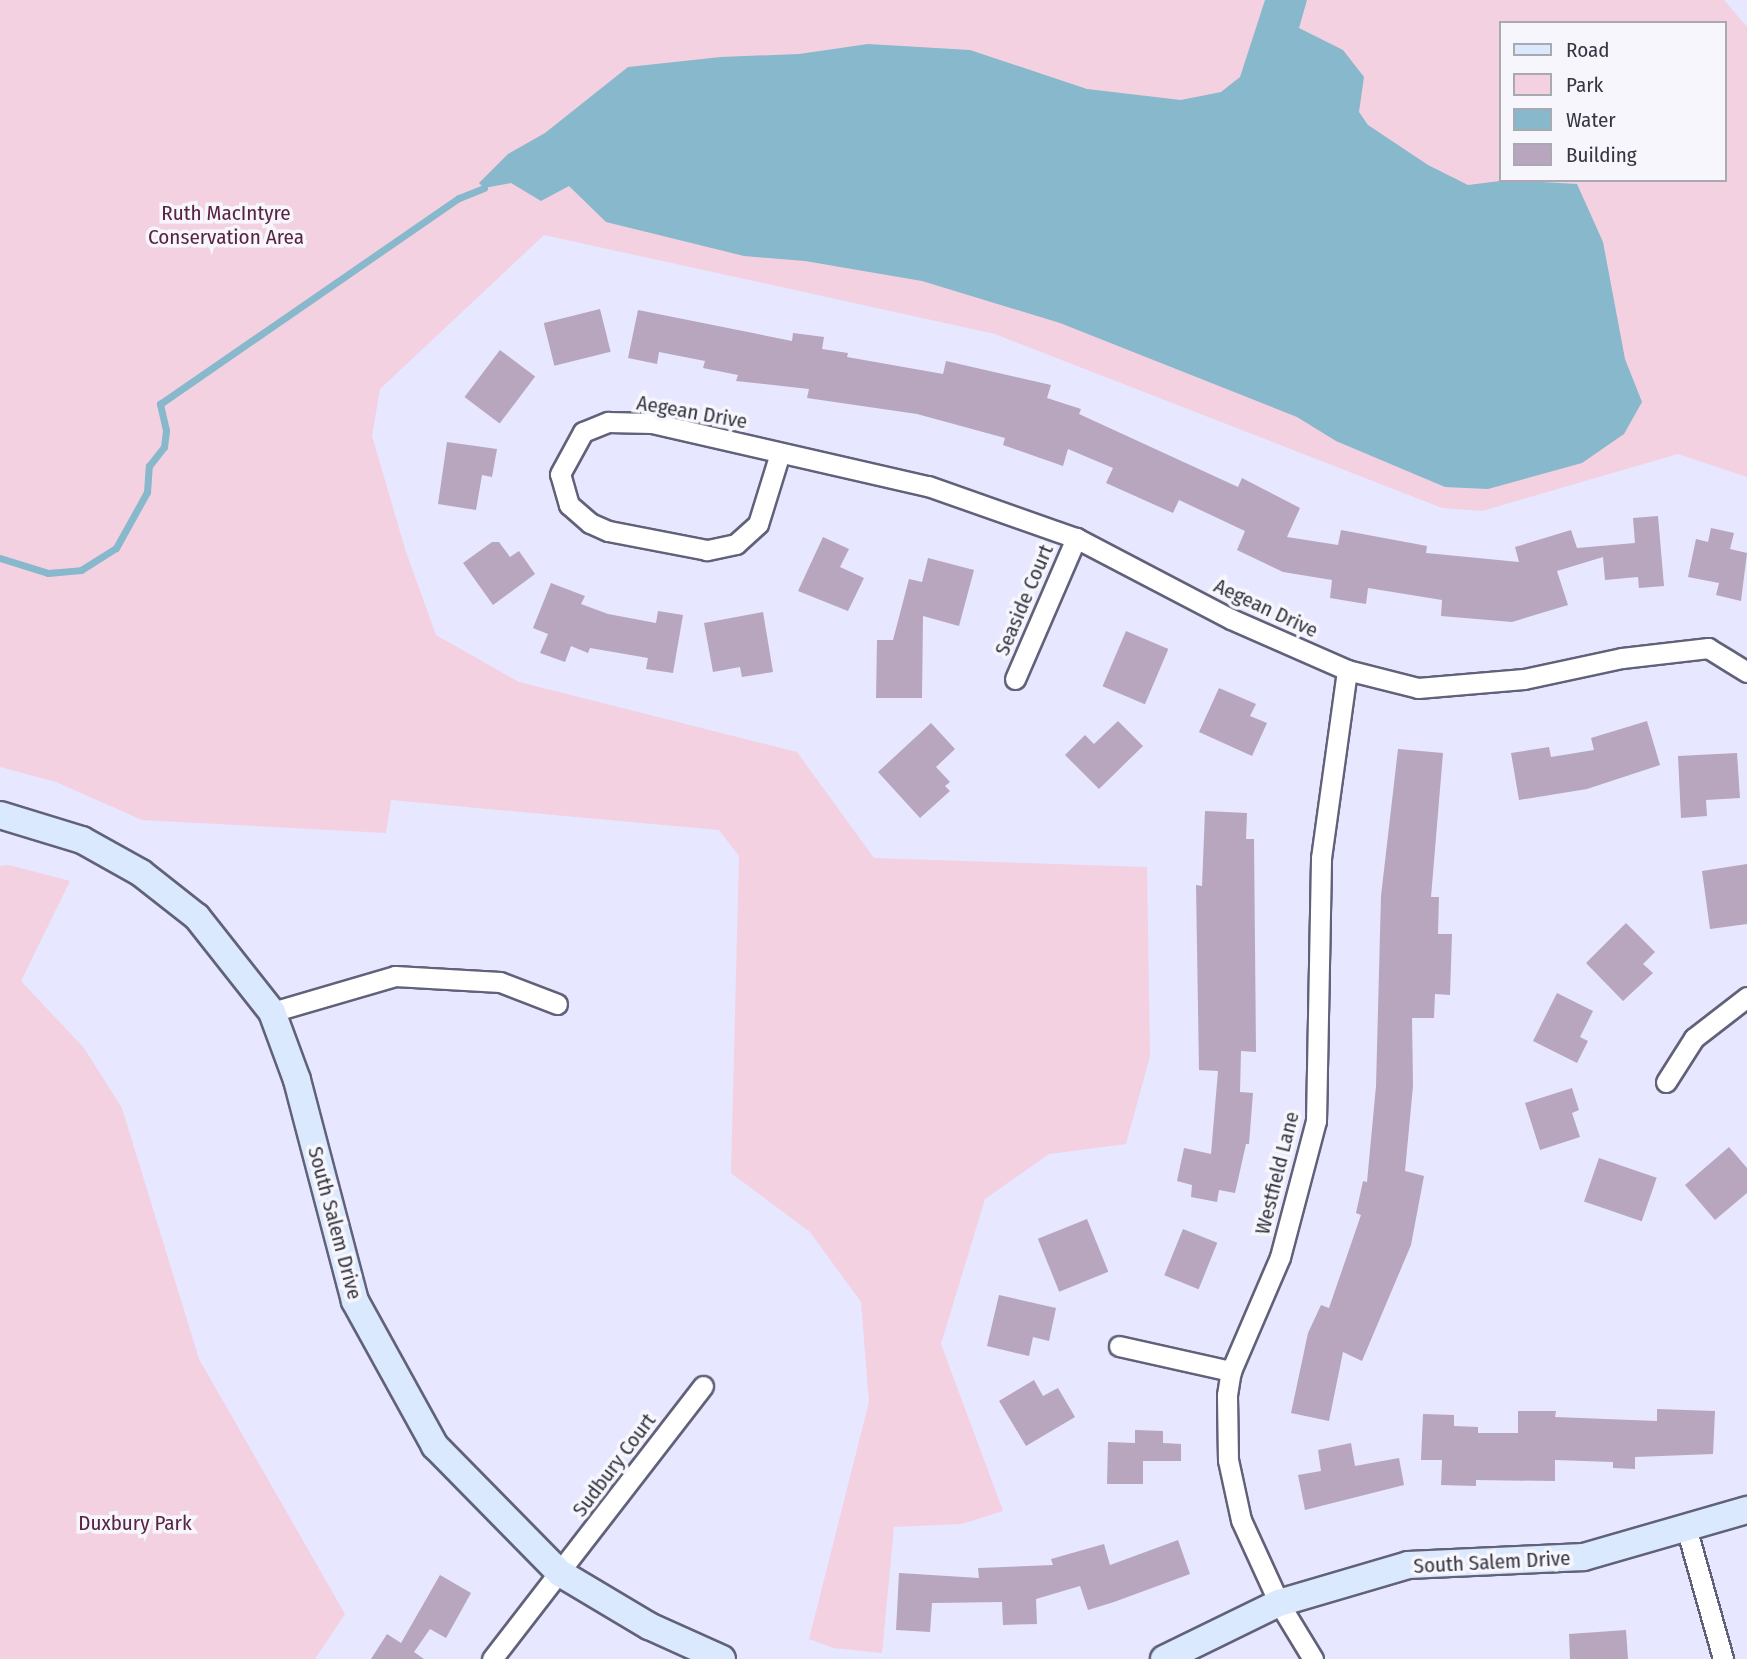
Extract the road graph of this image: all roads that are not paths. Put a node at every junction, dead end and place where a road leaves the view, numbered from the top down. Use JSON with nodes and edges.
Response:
{"nodes":[{"id":1,"x":780,"y":453,"type":"junction"},
{"id":2,"x":1076,"y":538,"type":"junction"},
{"id":3,"x":1347,"y":670,"type":"junction"},
{"id":4,"x":1747,"y":672,"type":"edge"},
{"id":5,"x":1015,"y":680,"type":"dead end"},
{"id":6,"x":0,"y":816,"type":"edge"},
{"id":7,"x":1747,"y":997,"type":"edge"},
{"id":8,"x":557,"y":1004,"type":"dead end"},
{"id":9,"x":272,"y":1012,"type":"junction"},
{"id":10,"x":1666,"y":1082,"type":"dead end"},
{"id":11,"x":1119,"y":1346,"type":"dead end"},
{"id":12,"x":1231,"y":1371,"type":"junction"},
{"id":13,"x":703,"y":1386,"type":"dead end"},
{"id":14,"x":1747,"y":1510,"type":"edge"},
{"id":15,"x":1686,"y":1527,"type":"junction"},
{"id":16,"x":560,"y":1573,"type":"junction"},
{"id":17,"x":1279,"y":1603,"type":"junction"},
{"id":18,"x":492,"y":1659,"type":"edge"},
{"id":19,"x":722,"y":1659,"type":"edge"},
{"id":20,"x":1164,"y":1659,"type":"edge"},
{"id":21,"x":1313,"y":1659,"type":"edge"},
{"id":22,"x":1723,"y":1659,"type":"edge"}],
"edges":[{"from":1,"to":1,"type":"street","name":"Aegean Drive"},
{"from":1,"to":2,"type":"street","name":"Aegean Drive"},
{"from":2,"to":3,"type":"street","name":"Aegean Drive"},
{"from":2,"to":5,"type":"street","name":"Seaside Court"},
{"from":3,"to":4,"type":"street","name":"Aegean Drive"},
{"from":3,"to":12,"type":"street","name":"Westfield Lane"},
{"from":6,"to":9,"type":"street","name":"South Salem Drive"},
{"from":7,"to":10,"type":"street"},
{"from":8,"to":9,"type":"street"},
{"from":9,"to":16,"type":"street","name":"South Salem Drive"},
{"from":11,"to":12,"type":"street"},
{"from":12,"to":17,"type":"street","name":"Westfield Lane"},
{"from":13,"to":16,"type":"street","name":"Sudbury Court"},
{"from":14,"to":15,"type":"street","name":"South Salem Drive"},
{"from":15,"to":17,"type":"street","name":"South Salem Drive"},
{"from":15,"to":22,"type":"street"},
{"from":16,"to":18,"type":"street","name":"Sudbury Court"},
{"from":16,"to":19,"type":"street","name":"South Salem Drive"},
{"from":17,"to":20,"type":"street","name":"South Salem Drive"},
{"from":17,"to":21,"type":"street","name":"Westfield Lane"}]}
